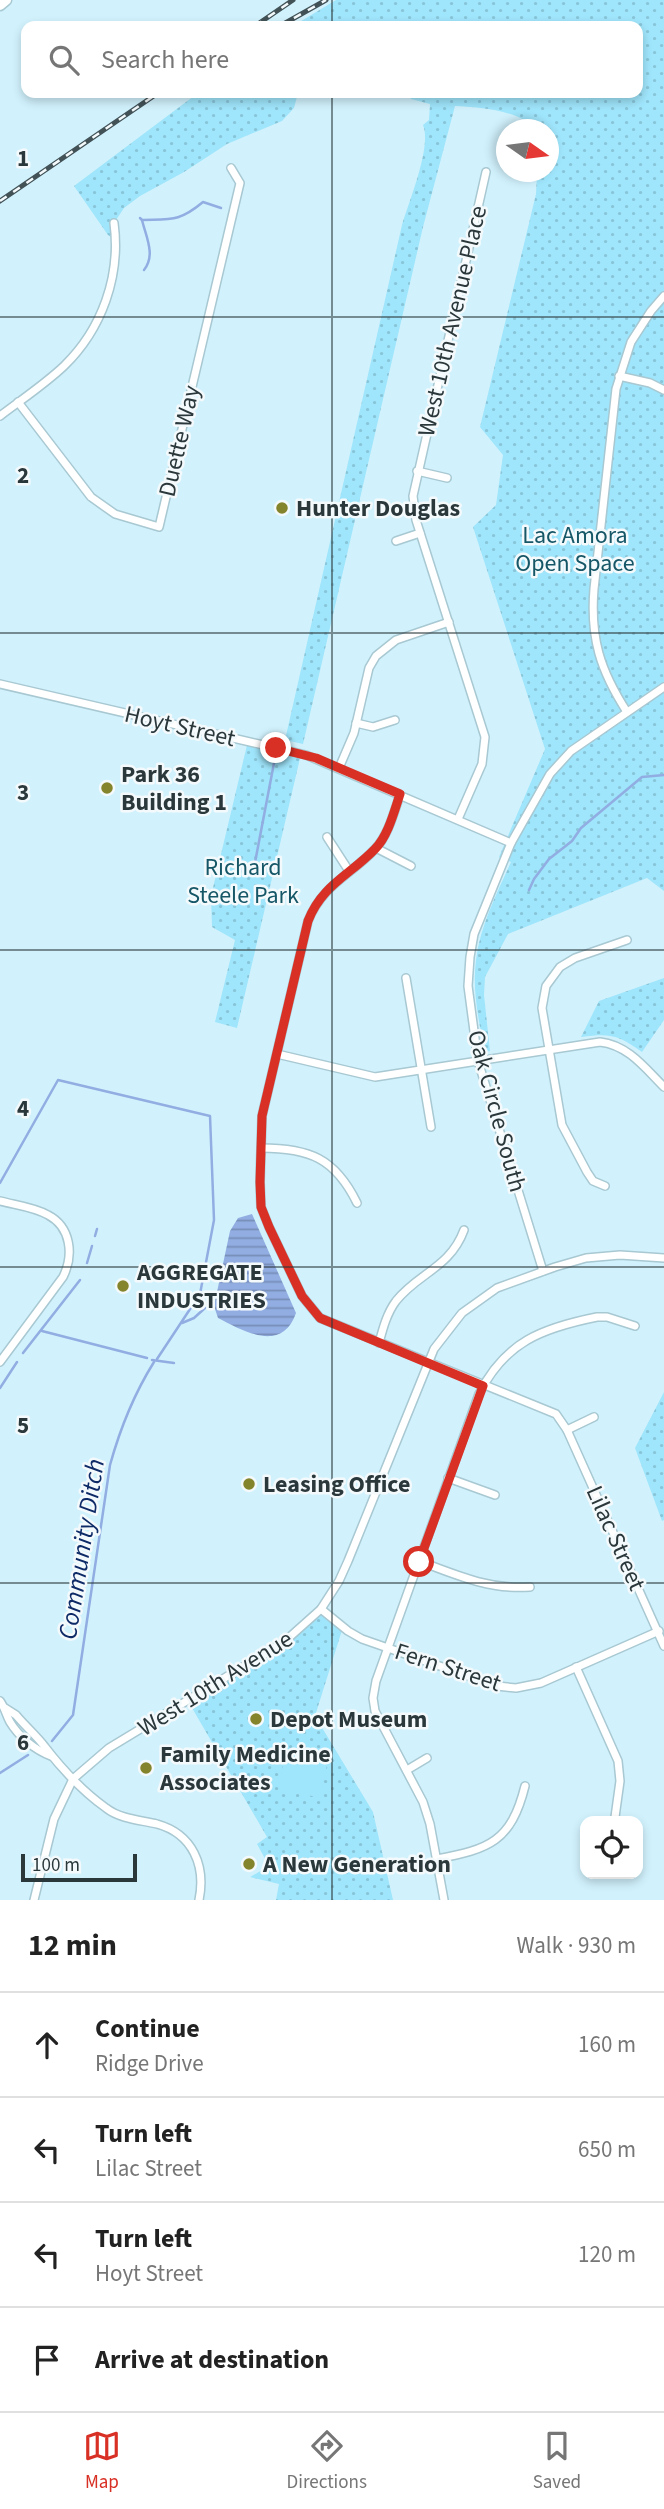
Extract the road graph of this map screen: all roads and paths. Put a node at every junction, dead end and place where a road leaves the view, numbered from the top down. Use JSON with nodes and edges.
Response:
{"nodes":[{"id":1,"x":6,"y":0,"type":"edge"},
{"id":2,"x":0,"y":5,"type":"edge"},
{"id":3,"x":231,"y":168,"type":"dead end"},
{"id":4,"x":486,"y":172,"type":"dead end"},
{"id":5,"x":114,"y":223,"type":"dead end"},
{"id":6,"x":664,"y":296,"type":"edge"},
{"id":7,"x":619,"y":376,"type":"junction"},
{"id":8,"x":664,"y":390,"type":"edge"},
{"id":9,"x":18,"y":402,"type":"junction"},
{"id":10,"x":0,"y":416,"type":"edge"},
{"id":11,"x":417,"y":471,"type":"junction"},
{"id":12,"x":447,"y":478,"type":"dead end"},
{"id":13,"x":420,"y":533,"type":"junction"},
{"id":14,"x":396,"y":541,"type":"dead end"},
{"id":15,"x":449,"y":622,"type":"junction"},
{"id":16,"x":0,"y":684,"type":"edge"},
{"id":17,"x":664,"y":687,"type":"edge"},
{"id":18,"x":627,"y":712,"type":"junction"},
{"id":19,"x":395,"y":720,"type":"dead end"},
{"id":20,"x":356,"y":723,"type":"junction"},
{"id":21,"x":339,"y":768,"type":"junction"},
{"id":22,"x":400,"y":794,"type":"junction"},
{"id":23,"x":458,"y":820,"type":"junction"},
{"id":24,"x":327,"y":837,"type":"dead end"},
{"id":25,"x":511,"y":843,"type":"junction"},
{"id":26,"x":376,"y":848,"type":"junction"},
{"id":27,"x":411,"y":866,"type":"dead end"},
{"id":28,"x":349,"y":870,"type":"junction"},
{"id":29,"x":627,"y":940,"type":"dead end"},
{"id":30,"x":406,"y":978,"type":"dead end"},
{"id":31,"x":549,"y":1049,"type":"junction"},
{"id":32,"x":277,"y":1054,"type":"junction"},
{"id":33,"x":478,"y":1061,"type":"junction"},
{"id":34,"x":422,"y":1070,"type":"junction"},
{"id":35,"x":664,"y":1087,"type":"edge"},
{"id":36,"x":430,"y":1126,"type":"dead end"},
{"id":37,"x":261,"y":1148,"type":"junction"},
{"id":38,"x":605,"y":1186,"type":"dead end"},
{"id":39,"x":0,"y":1201,"type":"edge"},
{"id":40,"x":357,"y":1203,"type":"dead end"},
{"id":41,"x":464,"y":1230,"type":"dead end"},
{"id":42,"x":664,"y":1258,"type":"edge"},
{"id":43,"x":543,"y":1270,"type":"junction"},
{"id":44,"x":635,"y":1326,"type":"dead end"},
{"id":45,"x":379,"y":1343,"type":"junction"},
{"id":46,"x":0,"y":1362,"type":"edge"},
{"id":47,"x":429,"y":1362,"type":"junction"},
{"id":48,"x":483,"y":1386,"type":"junction"},
{"id":49,"x":594,"y":1417,"type":"dead end"},
{"id":50,"x":568,"y":1430,"type":"junction"},
{"id":51,"x":448,"y":1478,"type":"junction"},
{"id":52,"x":495,"y":1495,"type":"dead end"},
{"id":53,"x":419,"y":1562,"type":"junction"},
{"id":54,"x":530,"y":1587,"type":"dead end"},
{"id":55,"x":321,"y":1609,"type":"junction"},
{"id":56,"x":659,"y":1631,"type":"junction"},
{"id":57,"x":664,"y":1646,"type":"edge"},
{"id":58,"x":388,"y":1648,"type":"junction"},
{"id":59,"x":576,"y":1667,"type":"junction"},
{"id":60,"x":0,"y":1701,"type":"edge"},
{"id":61,"x":427,"y":1758,"type":"dead end"},
{"id":62,"x":407,"y":1770,"type":"junction"},
{"id":63,"x":73,"y":1779,"type":"junction"},
{"id":64,"x":525,"y":1786,"type":"dead end"},
{"id":65,"x":615,"y":1816,"type":"edge"},
{"id":66,"x":437,"y":1859,"type":"junction"},
{"id":67,"x":34,"y":1900,"type":"edge"},
{"id":68,"x":198,"y":1900,"type":"edge"},
{"id":69,"x":444,"y":1900,"type":"edge"}],
"edges":[{"from":1,"to":2,"type":"street"},
{"from":3,"to":9,"type":"street","name":"Duette Way"},
{"from":4,"to":11,"type":"street","name":"West 10th Avenue Place"},
{"from":5,"to":9,"type":"street"},
{"from":6,"to":7,"type":"street"},
{"from":7,"to":8,"type":"street"},
{"from":7,"to":18,"type":"street"},
{"from":9,"to":10,"type":"street"},
{"from":11,"to":12,"type":"street","name":"West 10th Avenue Place"},
{"from":11,"to":13,"type":"street","name":"West 10th Avenue Place"},
{"from":13,"to":14,"type":"street"},
{"from":13,"to":15,"type":"street","name":"West 10th Avenue Place"},
{"from":15,"to":20,"type":"street"},
{"from":15,"to":23,"type":"street","name":"West 10th Avenue Place"},
{"from":16,"to":21,"type":"street","name":"Hoyt Street"},
{"from":17,"to":18,"type":"street","name":"Oak Circle South"},
{"from":18,"to":25,"type":"street","name":"Oak Circle South"},
{"from":19,"to":20,"type":"street"},
{"from":20,"to":21,"type":"street"},
{"from":21,"to":22,"type":"street","name":"Hoyt Street"},
{"from":22,"to":23,"type":"street","name":"Hoyt Street"},
{"from":22,"to":26,"type":"street","name":"Lilac Street"},
{"from":23,"to":25,"type":"street","name":"Hoyt Street"},
{"from":24,"to":28,"type":"street"},
{"from":25,"to":33,"type":"street","name":"Oak Circle South"},
{"from":26,"to":27,"type":"street"},
{"from":26,"to":28,"type":"street","name":"Lilac Street"},
{"from":28,"to":32,"type":"street","name":"Lilac Street"},
{"from":29,"to":31,"type":"street"},
{"from":30,"to":34,"type":"street"},
{"from":31,"to":33,"type":"street"},
{"from":31,"to":35,"type":"street"},
{"from":31,"to":38,"type":"street"},
{"from":32,"to":34,"type":"street"},
{"from":32,"to":37,"type":"street","name":"Lilac Street"},
{"from":33,"to":34,"type":"street"},
{"from":33,"to":43,"type":"street","name":"Oak Circle South"},
{"from":34,"to":36,"type":"street"},
{"from":37,"to":40,"type":"street"},
{"from":37,"to":45,"type":"street","name":"Lilac Street"},
{"from":39,"to":46,"type":"street"},
{"from":41,"to":45,"type":"street"},
{"from":42,"to":43,"type":"street","name":"West 10th Avenue"},
{"from":43,"to":47,"type":"street","name":"West 10th Avenue"},
{"from":44,"to":48,"type":"street"},
{"from":45,"to":47,"type":"street","name":"Lilac Street"},
{"from":47,"to":48,"type":"street","name":"Lilac Street"},
{"from":47,"to":55,"type":"street","name":"West 10th Avenue"},
{"from":48,"to":50,"type":"street","name":"Lilac Street"},
{"from":48,"to":51,"type":"street"},
{"from":49,"to":50,"type":"street"},
{"from":50,"to":56,"type":"street","name":"Lilac Street"},
{"from":51,"to":52,"type":"street"},
{"from":51,"to":53,"type":"street"},
{"from":53,"to":54,"type":"street"},
{"from":53,"to":58,"type":"street"},
{"from":55,"to":58,"type":"street","name":"Fern Street"},
{"from":55,"to":63,"type":"street","name":"West 10th Avenue"},
{"from":56,"to":57,"type":"street","name":"Lilac Street"},
{"from":56,"to":59,"type":"street","name":"Fern Street"},
{"from":58,"to":59,"type":"street","name":"Fern Street"},
{"from":58,"to":62,"type":"street"},
{"from":59,"to":65,"type":"street"},
{"from":60,"to":63,"type":"street"},
{"from":61,"to":62,"type":"street"},
{"from":62,"to":66,"type":"street"},
{"from":63,"to":67,"type":"street","name":"West 10th Avenue"},
{"from":63,"to":68,"type":"street"},
{"from":64,"to":66,"type":"street"},
{"from":66,"to":69,"type":"street"}]}
